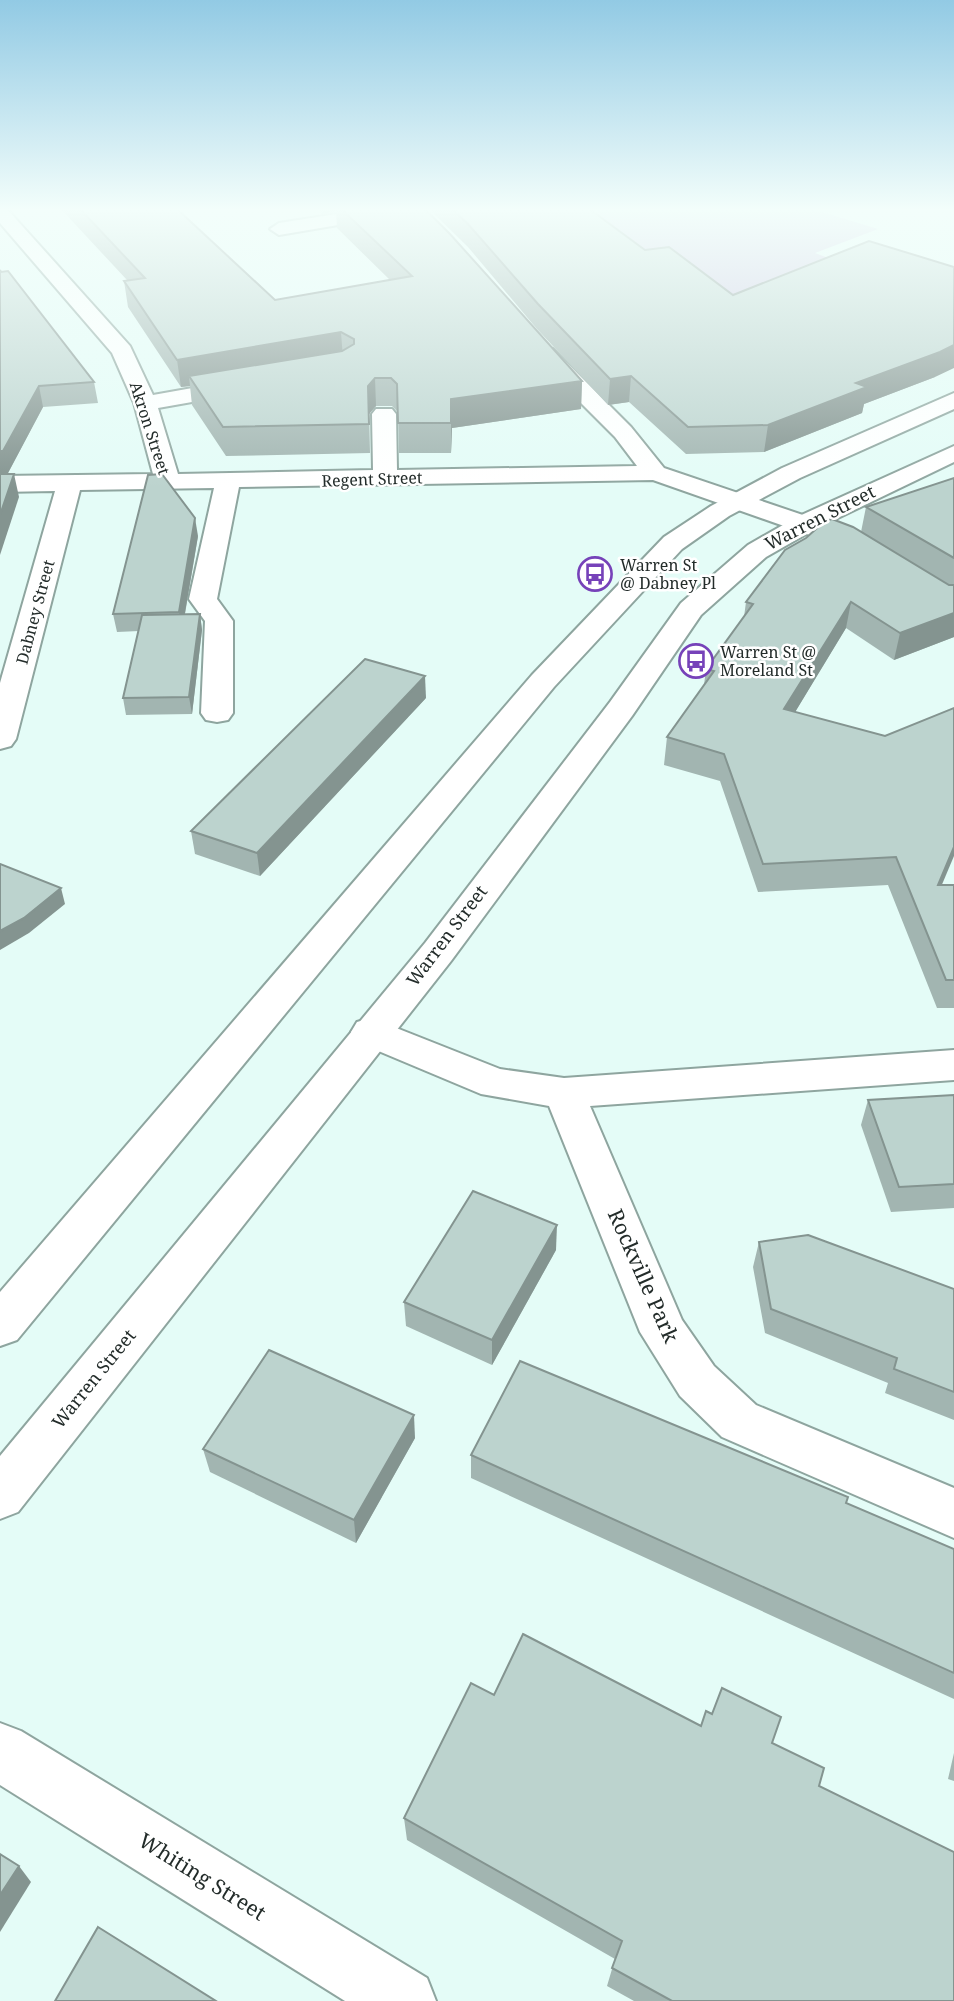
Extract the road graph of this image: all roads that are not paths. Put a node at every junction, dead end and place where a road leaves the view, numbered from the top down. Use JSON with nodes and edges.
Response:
{"nodes":[{"id":1,"x":78,"y":301,"type":"edge"},
{"id":2,"x":528,"y":335,"type":"edge"},
{"id":3,"x":264,"y":383,"type":"edge"},
{"id":4,"x":954,"y":400,"type":"edge"},
{"id":5,"x":145,"y":403,"type":"junction"},
{"id":6,"x":384,"y":414,"type":"dead end"},
{"id":7,"x":954,"y":453,"type":"edge"},
{"id":8,"x":655,"y":473,"type":"junction"},
{"id":9,"x":385,"y":478,"type":"junction"},
{"id":10,"x":228,"y":482,"type":"junction"},
{"id":11,"x":168,"y":483,"type":"junction"},
{"id":12,"x":0,"y":484,"type":"edge"},
{"id":13,"x":69,"y":484,"type":"junction"},
{"id":14,"x":739,"y":501,"type":"junction"},
{"id":15,"x":806,"y":523,"type":"junction"},
{"id":16,"x":869,"y":550,"type":"edge"},
{"id":17,"x":217,"y":713,"type":"dead end"},
{"id":18,"x":0,"y":740,"type":"edge"},
{"id":19,"x":372,"y":1032,"type":"junction"},
{"id":20,"x":954,"y":1065,"type":"edge"},
{"id":21,"x":564,"y":1093,"type":"junction"},
{"id":22,"x":0,"y":1326,"type":"edge"},
{"id":23,"x":0,"y":1495,"type":"edge"},
{"id":24,"x":954,"y":1513,"type":"edge"},
{"id":25,"x":0,"y":1752,"type":"edge"},
{"id":26,"x":404,"y":2001,"type":"edge"}],
"edges":[{"from":1,"to":5,"type":"street","name":"Akron Street"},
{"from":2,"to":8,"type":"street"},
{"from":3,"to":5,"type":"street"},
{"from":4,"to":14,"type":"street"},
{"from":5,"to":11,"type":"street","name":"Akron Street"},
{"from":6,"to":9,"type":"street"},
{"from":7,"to":15,"type":"street","name":"Warren Street"},
{"from":8,"to":9,"type":"street","name":"Regent Street"},
{"from":8,"to":14,"type":"street","name":"Regent Street"},
{"from":9,"to":10,"type":"street","name":"Regent Street"},
{"from":10,"to":11,"type":"street","name":"Regent Street"},
{"from":10,"to":17,"type":"street"},
{"from":11,"to":13,"type":"street","name":"Regent Street"},
{"from":12,"to":13,"type":"street","name":"Regent Street"},
{"from":13,"to":18,"type":"street","name":"Dabney Street"},
{"from":14,"to":15,"type":"street","name":"Regent Street"},
{"from":14,"to":22,"type":"street"},
{"from":15,"to":16,"type":"street","name":"Regent Street"},
{"from":15,"to":19,"type":"street","name":"Warren Street"},
{"from":19,"to":21,"type":"street"},
{"from":19,"to":23,"type":"street","name":"Warren Street"},
{"from":20,"to":21,"type":"street"},
{"from":21,"to":24,"type":"street","name":"Rockville Park"},
{"from":25,"to":26,"type":"street","name":"Whiting Street"}]}
